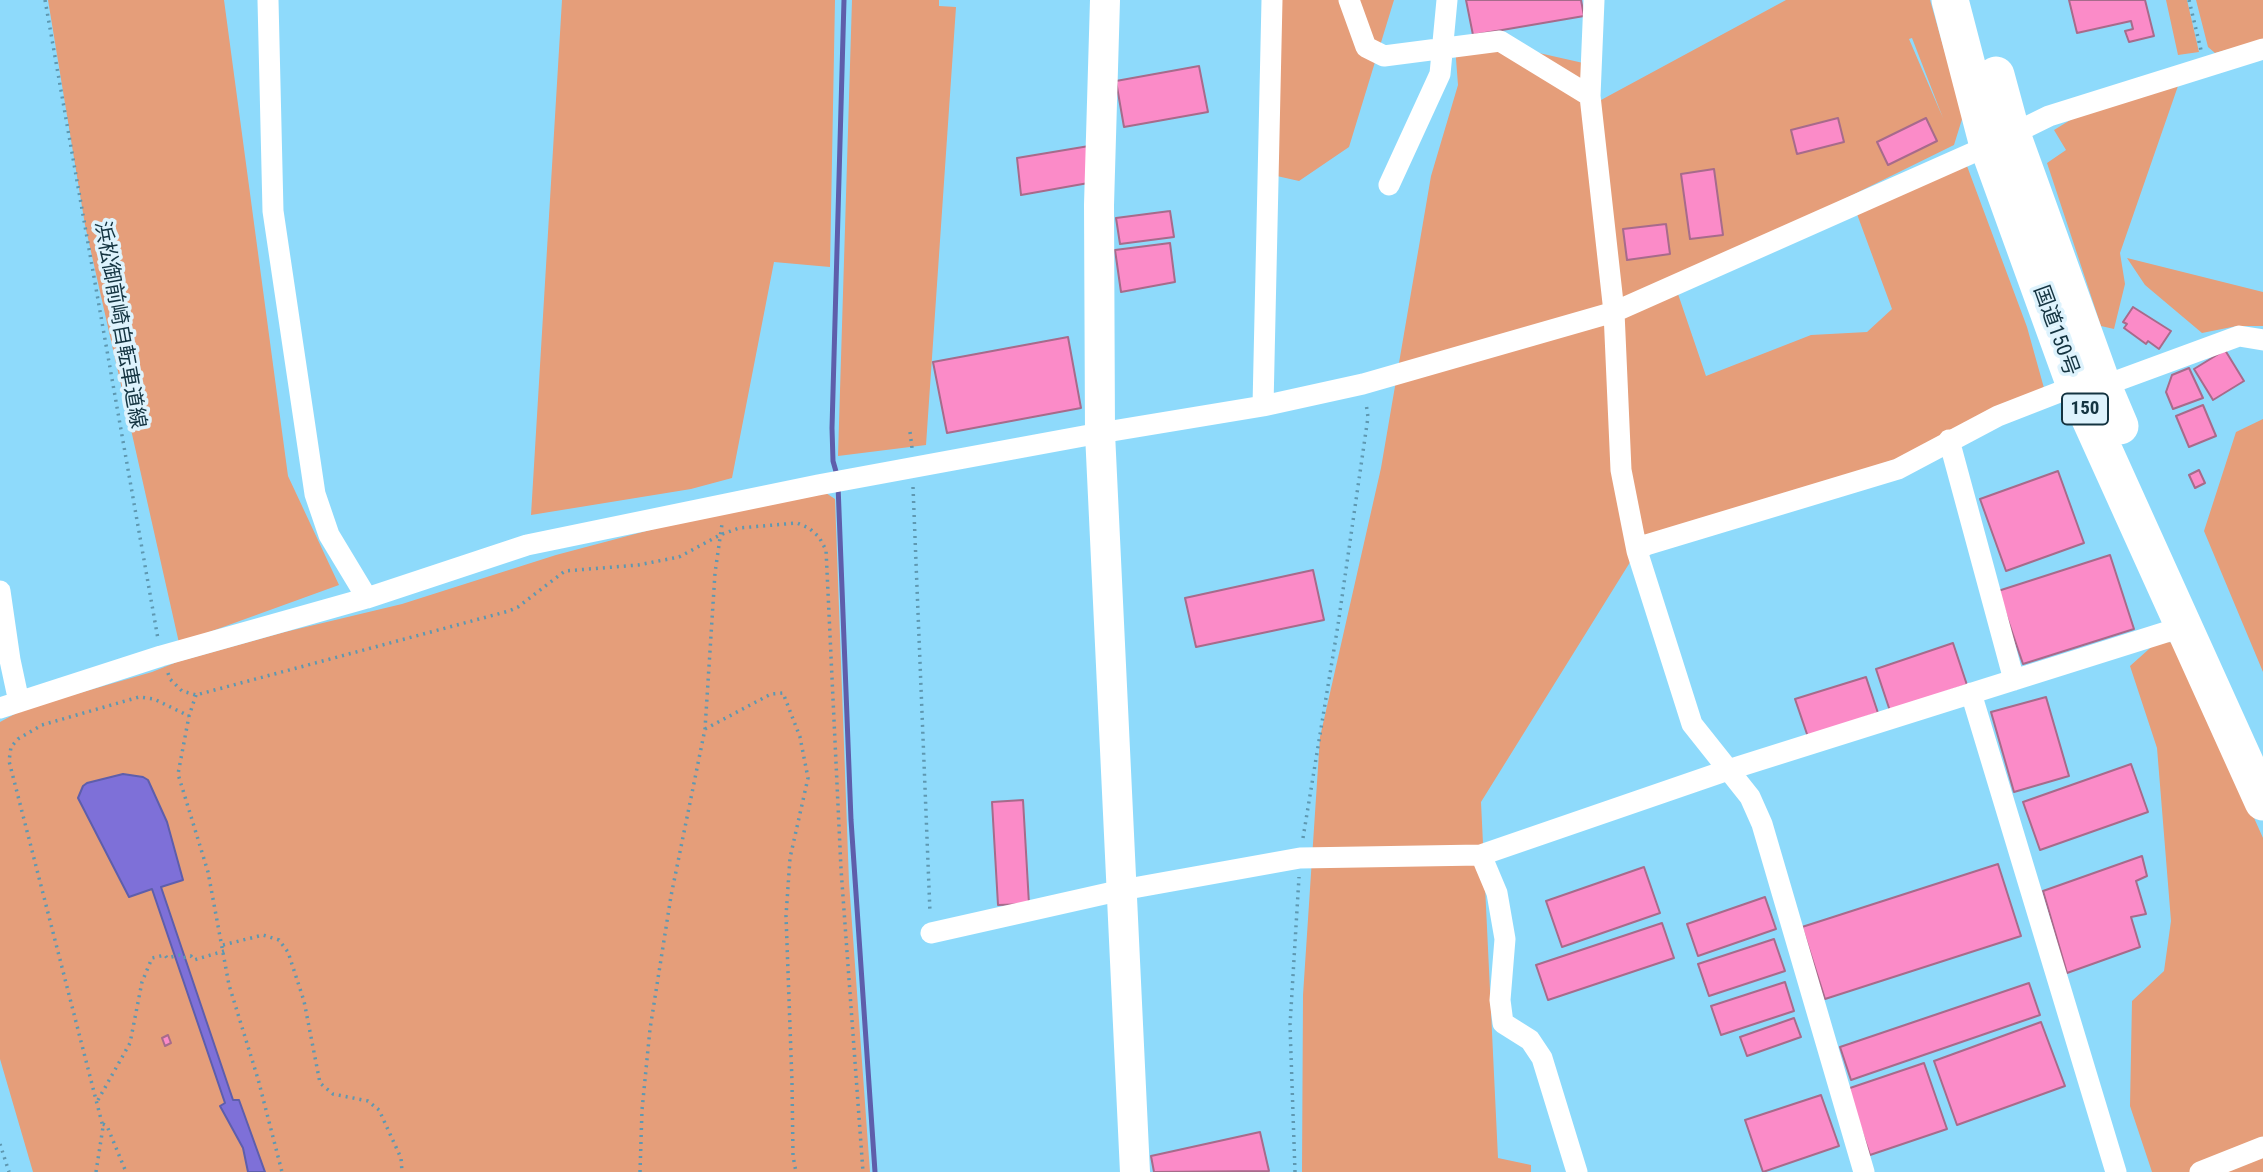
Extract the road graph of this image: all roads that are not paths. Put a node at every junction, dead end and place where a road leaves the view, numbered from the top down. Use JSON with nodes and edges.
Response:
{"nodes":[{"id":1,"x":268,"y":0,"type":"edge"},
{"id":2,"x":1105,"y":0,"type":"edge"},
{"id":3,"x":1272,"y":0,"type":"edge"},
{"id":4,"x":1349,"y":0,"type":"edge"},
{"id":5,"x":1447,"y":0,"type":"edge"},
{"id":6,"x":1594,"y":0,"type":"edge"},
{"id":7,"x":1950,"y":0,"type":"edge"},
{"id":8,"x":1976,"y":0,"type":"edge"},
{"id":9,"x":1444,"y":47,"type":"junction"},
{"id":10,"x":2263,"y":49,"type":"edge"},
{"id":11,"x":1590,"y":96,"type":"junction"},
{"id":12,"x":2000,"y":140,"type":"junction"},
{"id":13,"x":1389,"y":185,"type":"dead end"},
{"id":14,"x":1614,"y":312,"type":"junction"},
{"id":15,"x":2263,"y":340,"type":"edge"},
{"id":16,"x":2089,"y":386,"type":"junction"},
{"id":17,"x":1263,"y":407,"type":"junction"},
{"id":18,"x":1100,"y":433,"type":"junction"},
{"id":19,"x":1950,"y":440,"type":"junction"},
{"id":20,"x":1637,"y":551,"type":"junction"},
{"id":21,"x":0,"y":591,"type":"edge"},
{"id":22,"x":367,"y":598,"type":"junction"},
{"id":23,"x":2182,"y":626,"type":"junction"},
{"id":24,"x":2014,"y":680,"type":"junction"},
{"id":25,"x":1972,"y":693,"type":"junction"},
{"id":26,"x":9,"y":705,"type":"edge"},
{"id":27,"x":2263,"y":752,"type":"edge"},
{"id":28,"x":1728,"y":770,"type":"junction"},
{"id":29,"x":2263,"y":802,"type":"edge"},
{"id":30,"x":1482,"y":855,"type":"junction"},
{"id":31,"x":1122,"y":890,"type":"junction"},
{"id":32,"x":930,"y":933,"type":"road end"},
{"id":33,"x":2263,"y":1147,"type":"edge"},
{"id":34,"x":1135,"y":1172,"type":"edge"},
{"id":35,"x":1577,"y":1172,"type":"edge"},
{"id":36,"x":1864,"y":1172,"type":"edge"},
{"id":37,"x":2116,"y":1172,"type":"edge"},
{"id":38,"x":2200,"y":1172,"type":"edge"}],
"edges":[{"from":1,"to":22,"type":"street"},
{"from":2,"to":18,"type":"street"},
{"from":3,"to":17,"type":"street"},
{"from":4,"to":9,"type":"street"},
{"from":5,"to":9,"type":"street"},
{"from":6,"to":11,"type":"street"},
{"from":7,"to":12,"type":"highway","name":"国道150号","number":"150"},
{"from":8,"to":12,"type":"highway","name":"国道150号","number":"150"},
{"from":9,"to":11,"type":"street"},
{"from":9,"to":13,"type":"street"},
{"from":10,"to":12,"type":"street"},
{"from":11,"to":14,"type":"street"},
{"from":12,"to":14,"type":"street"},
{"from":12,"to":16,"type":"highway","name":"国道150号","number":"150"},
{"from":14,"to":17,"type":"street"},
{"from":14,"to":20,"type":"street"},
{"from":15,"to":16,"type":"street"},
{"from":16,"to":19,"type":"street"},
{"from":16,"to":23,"type":"highway","name":"国道150号","number":"150"},
{"from":16,"to":27,"type":"highway","name":"国道150号","number":"150"},
{"from":17,"to":18,"type":"street"},
{"from":18,"to":22,"type":"street"},
{"from":18,"to":31,"type":"street"},
{"from":19,"to":20,"type":"street"},
{"from":19,"to":24,"type":"street"},
{"from":20,"to":28,"type":"street"},
{"from":21,"to":26,"type":"street"},
{"from":22,"to":26,"type":"street"},
{"from":23,"to":24,"type":"street"},
{"from":23,"to":29,"type":"highway","name":"国道150号","number":"150"},
{"from":24,"to":25,"type":"street"},
{"from":25,"to":28,"type":"street"},
{"from":25,"to":37,"type":"street"},
{"from":28,"to":30,"type":"street"},
{"from":28,"to":36,"type":"street"},
{"from":30,"to":31,"type":"street"},
{"from":30,"to":35,"type":"street"},
{"from":31,"to":32,"type":"street"},
{"from":31,"to":34,"type":"street"},
{"from":33,"to":38,"type":"street"}]}
